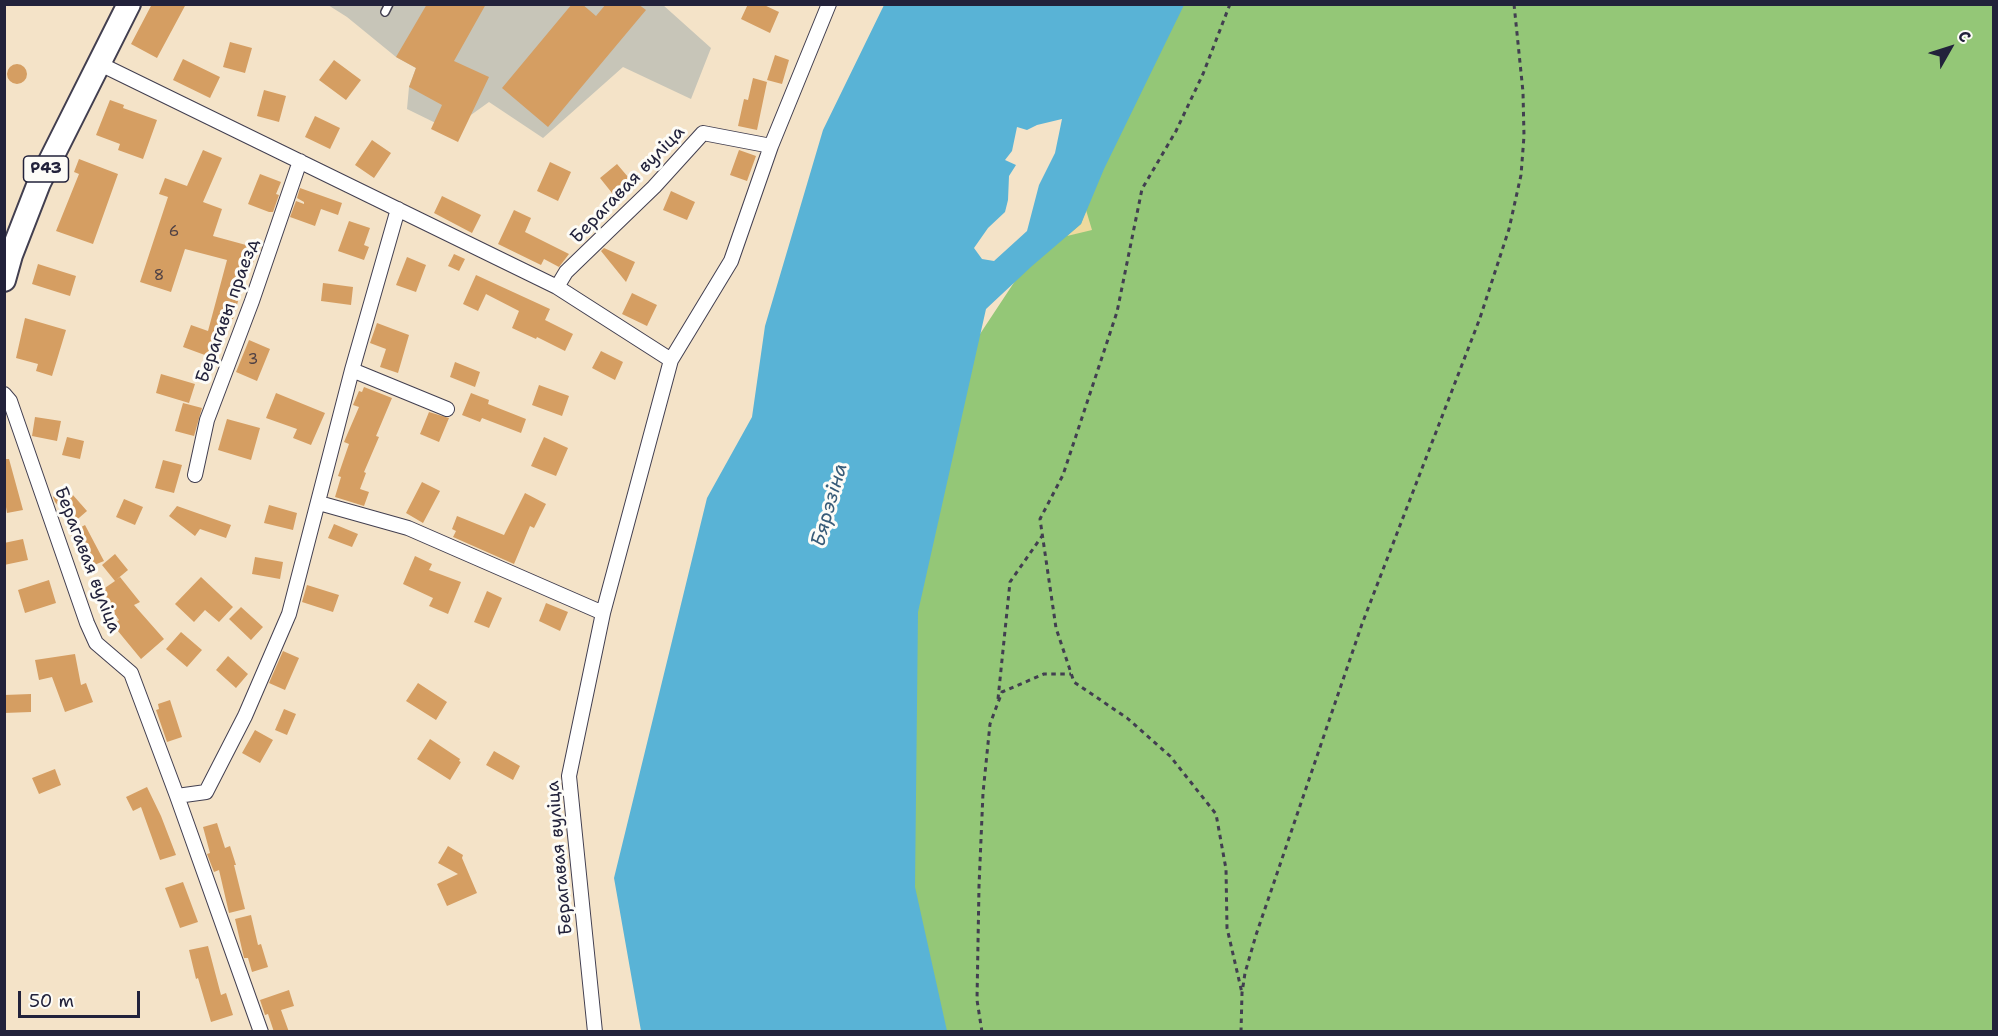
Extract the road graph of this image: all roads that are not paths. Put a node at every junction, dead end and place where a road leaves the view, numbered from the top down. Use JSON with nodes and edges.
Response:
{"nodes":[{"id":1,"x":129,"y":4,"type":"edge"},
{"id":2,"x":389,"y":4,"type":"edge"},
{"id":3,"x":830,"y":4,"type":"edge"},
{"id":4,"x":385,"y":12,"type":"dead end"},
{"id":5,"x":98,"y":63,"type":"junction"},
{"id":6,"x":771,"y":146,"type":"junction"},
{"id":7,"x":300,"y":161,"type":"junction"},
{"id":8,"x":399,"y":209,"type":"junction"},
{"id":9,"x":4,"y":280,"type":"edge"},
{"id":10,"x":557,"y":287,"type":"junction"},
{"id":11,"x":671,"y":360,"type":"junction"},
{"id":12,"x":352,"y":370,"type":"junction"},
{"id":13,"x":4,"y":394,"type":"edge"},
{"id":14,"x":447,"y":409,"type":"dead end"},
{"id":15,"x":195,"y":475,"type":"dead end"},
{"id":16,"x":319,"y":503,"type":"junction"},
{"id":17,"x":603,"y":613,"type":"junction"},
{"id":18,"x":177,"y":796,"type":"junction"},
{"id":19,"x":261,"y":1032,"type":"edge"},
{"id":20,"x":595,"y":1032,"type":"edge"}],
"edges":[{"from":1,"to":5,"type":"main road","number":"Р43"},
{"from":2,"to":4,"type":"lane"},
{"from":3,"to":6,"type":"street","name":"Берагавая вуліца"},
{"from":5,"to":7,"type":"street"},
{"from":5,"to":9,"type":"main road","number":"Р43"},
{"from":6,"to":10,"type":"street","name":"Берагавая вуліца"},
{"from":6,"to":11,"type":"street","name":"Берагавая вуліца"},
{"from":7,"to":8,"type":"street"},
{"from":7,"to":15,"type":"street","name":"Берагавы праезд"},
{"from":8,"to":10,"type":"street"},
{"from":8,"to":12,"type":"street"},
{"from":10,"to":11,"type":"street"},
{"from":11,"to":17,"type":"street","name":"Берагавая вуліца"},
{"from":12,"to":14,"type":"street"},
{"from":12,"to":16,"type":"street"},
{"from":13,"to":18,"type":"street","name":"Берагавая вуліца"},
{"from":16,"to":17,"type":"street"},
{"from":16,"to":18,"type":"street"},
{"from":17,"to":20,"type":"street","name":"Берагавая вуліца"},
{"from":18,"to":19,"type":"street","name":"Берагавая вуліца"}]}
